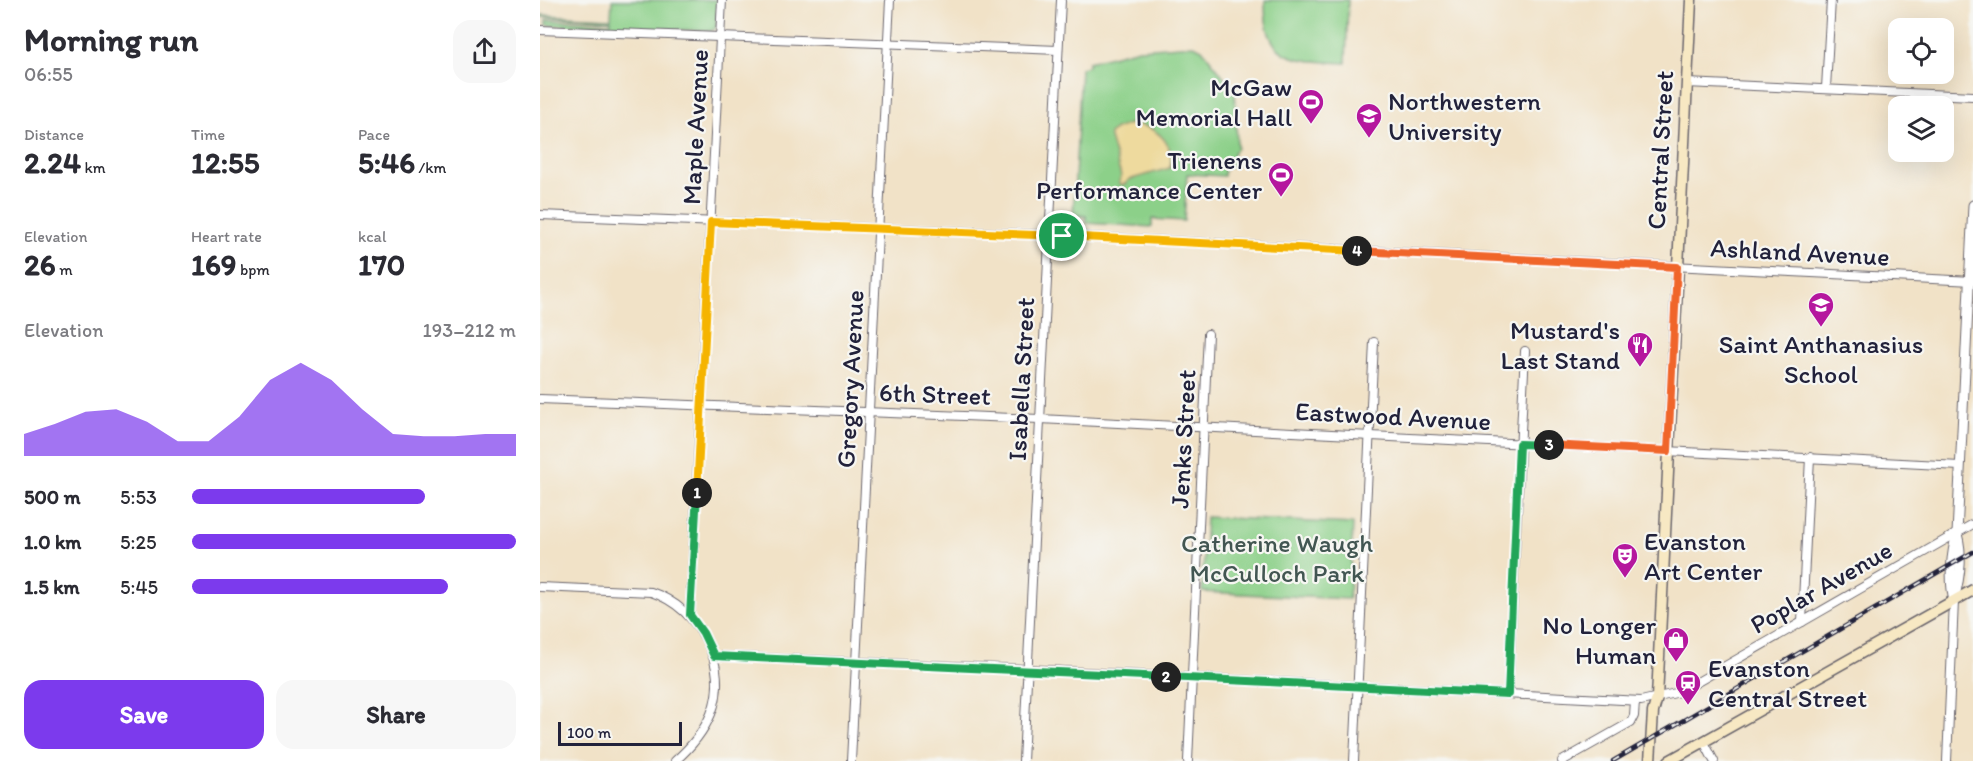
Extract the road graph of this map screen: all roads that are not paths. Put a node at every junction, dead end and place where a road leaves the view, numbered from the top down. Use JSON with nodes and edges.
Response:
{"nodes":[{"id":1,"x":722,"y":0,"type":"edge"},
{"id":2,"x":890,"y":0,"type":"edge"},
{"id":3,"x":1060,"y":0,"type":"edge"},
{"id":4,"x":1691,"y":0,"type":"edge"},
{"id":5,"x":1831,"y":0,"type":"edge"},
{"id":6,"x":540,"y":30,"type":"edge"},
{"id":7,"x":720,"y":37,"type":"junction"},
{"id":8,"x":888,"y":44,"type":"junction"},
{"id":9,"x":1058,"y":50,"type":"junction"},
{"id":10,"x":1686,"y":82,"type":"junction"},
{"id":11,"x":1826,"y":88,"type":"junction"},
{"id":12,"x":1973,"y":96,"type":"edge"},
{"id":13,"x":1973,"y":205,"type":"edge"},
{"id":14,"x":540,"y":215,"type":"edge"},
{"id":15,"x":711,"y":222,"type":"junction"},
{"id":16,"x":879,"y":229,"type":"junction"},
{"id":17,"x":1049,"y":235,"type":"junction"},
{"id":18,"x":1677,"y":267,"type":"junction"},
{"id":19,"x":1971,"y":281,"type":"edge"},
{"id":20,"x":1208,"y":334,"type":"dead end"},
{"id":21,"x":1374,"y":342,"type":"dead end"},
{"id":22,"x":1525,"y":351,"type":"dead end"},
{"id":23,"x":540,"y":399,"type":"edge"},
{"id":24,"x":701,"y":405,"type":"junction"},
{"id":25,"x":870,"y":412,"type":"junction"},
{"id":26,"x":1040,"y":419,"type":"junction"},
{"id":27,"x":1204,"y":428,"type":"junction"},
{"id":28,"x":1369,"y":436,"type":"junction"},
{"id":29,"x":1519,"y":444,"type":"junction"},
{"id":30,"x":1668,"y":451,"type":"junction"},
{"id":31,"x":1810,"y":457,"type":"junction"},
{"id":32,"x":1960,"y":466,"type":"junction"},
{"id":33,"x":1973,"y":524,"type":"edge"},
{"id":34,"x":1957,"y":534,"type":"junction"},
{"id":35,"x":540,"y":587,"type":"edge"},
{"id":36,"x":1973,"y":590,"type":"edge"},
{"id":37,"x":1954,"y":601,"type":"junction"},
{"id":38,"x":690,"y":615,"type":"junction"},
{"id":39,"x":1802,"y":622,"type":"junction"},
{"id":40,"x":714,"y":656,"type":"junction"},
{"id":41,"x":856,"y":662,"type":"junction"},
{"id":42,"x":1027,"y":669,"type":"junction"},
{"id":43,"x":1192,"y":678,"type":"junction"},
{"id":44,"x":1357,"y":687,"type":"junction"},
{"id":45,"x":1508,"y":694,"type":"junction"},
{"id":46,"x":1657,"y":698,"type":"junction"},
{"id":47,"x":1635,"y":701,"type":"junction"},
{"id":48,"x":1704,"y":742,"type":"junction"},
{"id":49,"x":675,"y":761,"type":"edge"},
{"id":50,"x":851,"y":761,"type":"edge"},
{"id":51,"x":1023,"y":761,"type":"edge"},
{"id":52,"x":1188,"y":761,"type":"edge"},
{"id":53,"x":1354,"y":761,"type":"edge"},
{"id":54,"x":1562,"y":761,"type":"edge"},
{"id":55,"x":1650,"y":761,"type":"edge"},
{"id":56,"x":1656,"y":761,"type":"edge"},
{"id":57,"x":1669,"y":761,"type":"edge"},
{"id":58,"x":1714,"y":761,"type":"edge"},
{"id":59,"x":1947,"y":761,"type":"edge"}],
"edges":[{"from":1,"to":7,"type":"street","name":"Maple Avenue"},
{"from":2,"to":8,"type":"street","name":"Gregory Avenue"},
{"from":3,"to":9,"type":"street","name":"Isabella Street"},
{"from":4,"to":10,"type":"main road","name":"Central Street"},
{"from":5,"to":11,"type":"street"},
{"from":6,"to":7,"type":"street"},
{"from":7,"to":8,"type":"street"},
{"from":7,"to":15,"type":"street","name":"Maple Avenue"},
{"from":8,"to":9,"type":"street"},
{"from":8,"to":16,"type":"street","name":"Gregory Avenue"},
{"from":9,"to":17,"type":"street","name":"Isabella Street"},
{"from":10,"to":11,"type":"street"},
{"from":10,"to":18,"type":"main road","name":"Central Street"},
{"from":11,"to":12,"type":"street"},
{"from":13,"to":19,"type":"street"},
{"from":14,"to":15,"type":"street","name":"Ashland Avenue"},
{"from":15,"to":16,"type":"street","name":"Ashland Avenue"},
{"from":15,"to":24,"type":"street","name":"Maple Avenue"},
{"from":16,"to":17,"type":"street","name":"Ashland Avenue"},
{"from":16,"to":25,"type":"street","name":"Gregory Avenue"},
{"from":17,"to":18,"type":"street","name":"Ashland Avenue"},
{"from":17,"to":26,"type":"street","name":"Isabella Street"},
{"from":18,"to":19,"type":"street","name":"Ashland Avenue"},
{"from":18,"to":30,"type":"main road","name":"Central Street"},
{"from":19,"to":32,"type":"street"},
{"from":20,"to":27,"type":"street","name":"Jenks Street"},
{"from":21,"to":28,"type":"street"},
{"from":22,"to":29,"type":"street"},
{"from":23,"to":24,"type":"street","name":"6th Street"},
{"from":24,"to":25,"type":"street","name":"6th Street"},
{"from":24,"to":38,"type":"street","name":"Maple Avenue"},
{"from":25,"to":26,"type":"street","name":"6th Street"},
{"from":25,"to":41,"type":"street","name":"Gregory Avenue"},
{"from":26,"to":27,"type":"street","name":"Eastwood Avenue"},
{"from":26,"to":42,"type":"street","name":"Isabella Street"},
{"from":27,"to":28,"type":"street","name":"Eastwood Avenue"},
{"from":27,"to":43,"type":"street","name":"Jenks Street"},
{"from":28,"to":29,"type":"street","name":"Eastwood Avenue"},
{"from":28,"to":44,"type":"street"},
{"from":29,"to":30,"type":"street","name":"Eastwood Avenue"},
{"from":29,"to":45,"type":"street"},
{"from":30,"to":31,"type":"street","name":"Eastwood Avenue"},
{"from":30,"to":46,"type":"main road","name":"Central Street"},
{"from":31,"to":32,"type":"street","name":"Eastwood Avenue"},
{"from":31,"to":39,"type":"street"},
{"from":32,"to":34,"type":"street"},
{"from":33,"to":34,"type":"street","name":"Poplar Avenue"},
{"from":34,"to":37,"type":"street"},
{"from":34,"to":39,"type":"street","name":"Poplar Avenue"},
{"from":35,"to":38,"type":"street"},
{"from":36,"to":37,"type":"main road"},
{"from":37,"to":48,"type":"main road"},
{"from":37,"to":59,"type":"street"},
{"from":38,"to":40,"type":"street"},
{"from":39,"to":46,"type":"street","name":"Poplar Avenue"},
{"from":40,"to":41,"type":"street","name":"Poplar Avenue"},
{"from":40,"to":49,"type":"street"},
{"from":41,"to":42,"type":"street","name":"Poplar Avenue"},
{"from":41,"to":50,"type":"street","name":"Gregory Avenue"},
{"from":42,"to":43,"type":"street","name":"Poplar Avenue"},
{"from":42,"to":51,"type":"street","name":"Isabella Street"},
{"from":43,"to":44,"type":"street","name":"Poplar Avenue"},
{"from":43,"to":52,"type":"street","name":"Jenks Street"},
{"from":44,"to":45,"type":"street","name":"Poplar Avenue"},
{"from":44,"to":53,"type":"street"},
{"from":45,"to":47,"type":"street","name":"Poplar Avenue"},
{"from":46,"to":47,"type":"street","name":"Poplar Avenue"},
{"from":46,"to":55,"type":"main road","name":"Central Street"},
{"from":46,"to":56,"type":"main road","name":"Central Street"},
{"from":47,"to":54,"type":"street"},
{"from":48,"to":57,"type":"main road"},
{"from":48,"to":58,"type":"street"}]}
